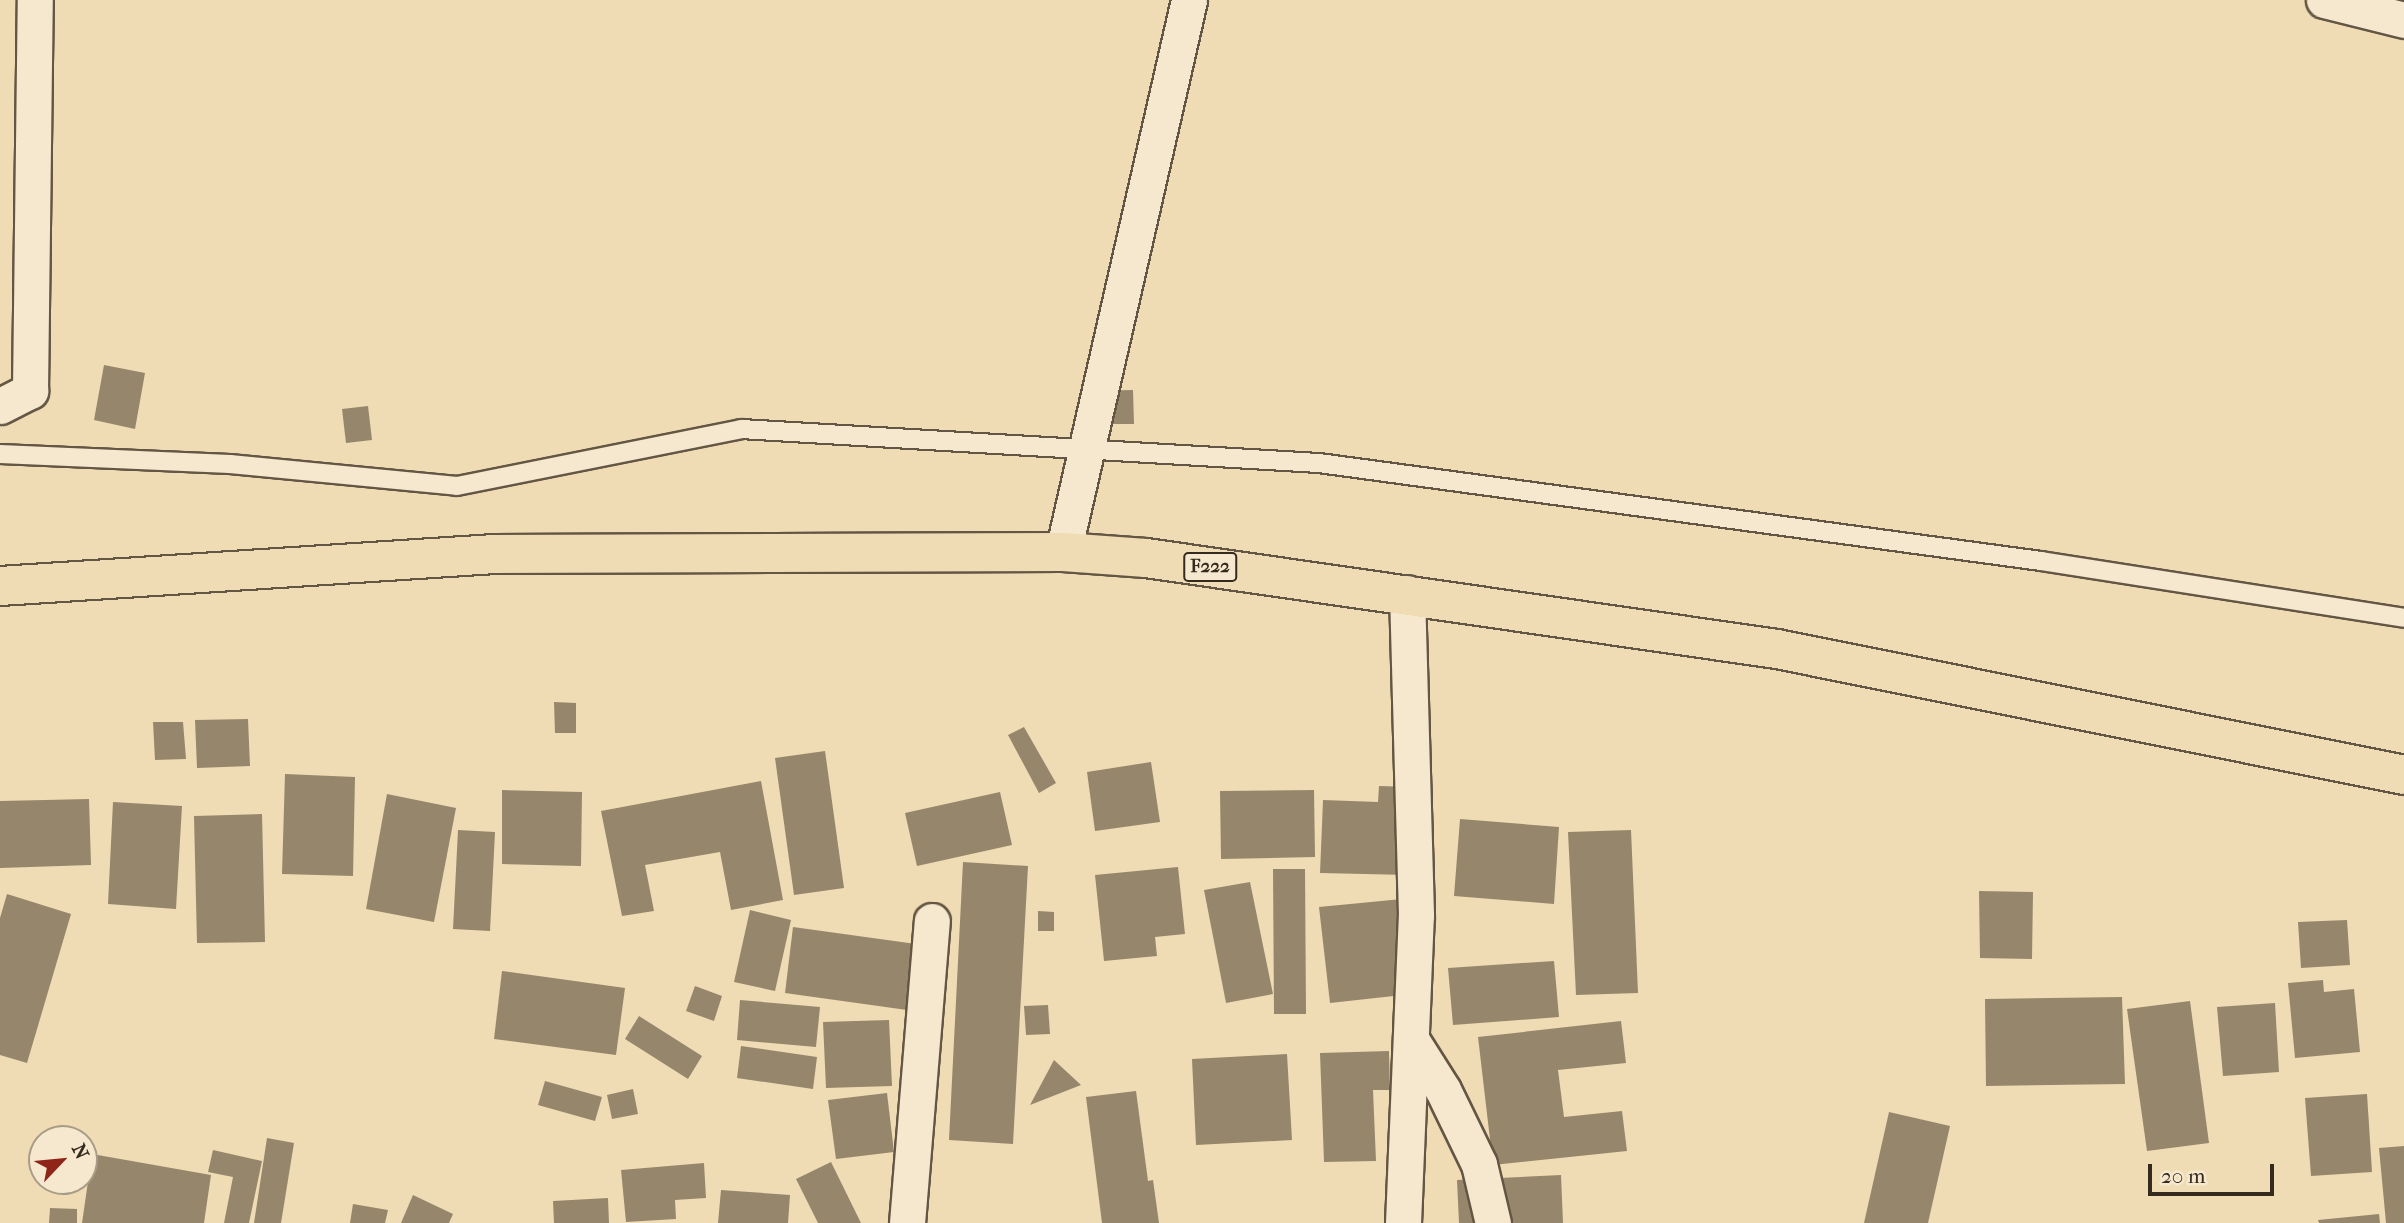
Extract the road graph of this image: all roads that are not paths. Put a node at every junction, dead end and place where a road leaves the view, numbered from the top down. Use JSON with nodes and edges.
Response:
{"nodes":[{"id":1,"x":35,"y":0,"type":"edge"},
{"id":2,"x":1189,"y":0,"type":"edge"},
{"id":3,"x":2324,"y":0,"type":"edge"},
{"id":4,"x":2404,"y":20,"type":"edge"},
{"id":5,"x":0,"y":406,"type":"edge"},
{"id":6,"x":1087,"y":449,"type":"junction"},
{"id":7,"x":0,"y":454,"type":"edge"},
{"id":8,"x":1063,"y":552,"type":"junction"},
{"id":9,"x":0,"y":586,"type":"edge"},
{"id":10,"x":1407,"y":593,"type":"junction"},
{"id":11,"x":2404,"y":618,"type":"edge"},
{"id":12,"x":2404,"y":775,"type":"edge"},
{"id":13,"x":932,"y":921,"type":"dead end"},
{"id":14,"x":1414,"y":1044,"type":"junction"},
{"id":15,"x":907,"y":1223,"type":"edge"},
{"id":16,"x":1404,"y":1223,"type":"edge"},
{"id":17,"x":1493,"y":1223,"type":"edge"}],
"edges":[{"from":1,"to":5,"type":"street"},
{"from":2,"to":6,"type":"street"},
{"from":3,"to":4,"type":"street"},
{"from":6,"to":7,"type":"lane"},
{"from":6,"to":8,"type":"street"},
{"from":6,"to":11,"type":"lane"},
{"from":8,"to":9,"type":"main road","number":"F222"},
{"from":8,"to":10,"type":"main road","number":"F222"},
{"from":10,"to":12,"type":"main road","number":"F222"},
{"from":10,"to":14,"type":"street"},
{"from":13,"to":15,"type":"street"},
{"from":14,"to":16,"type":"street"},
{"from":14,"to":17,"type":"street"}]}
